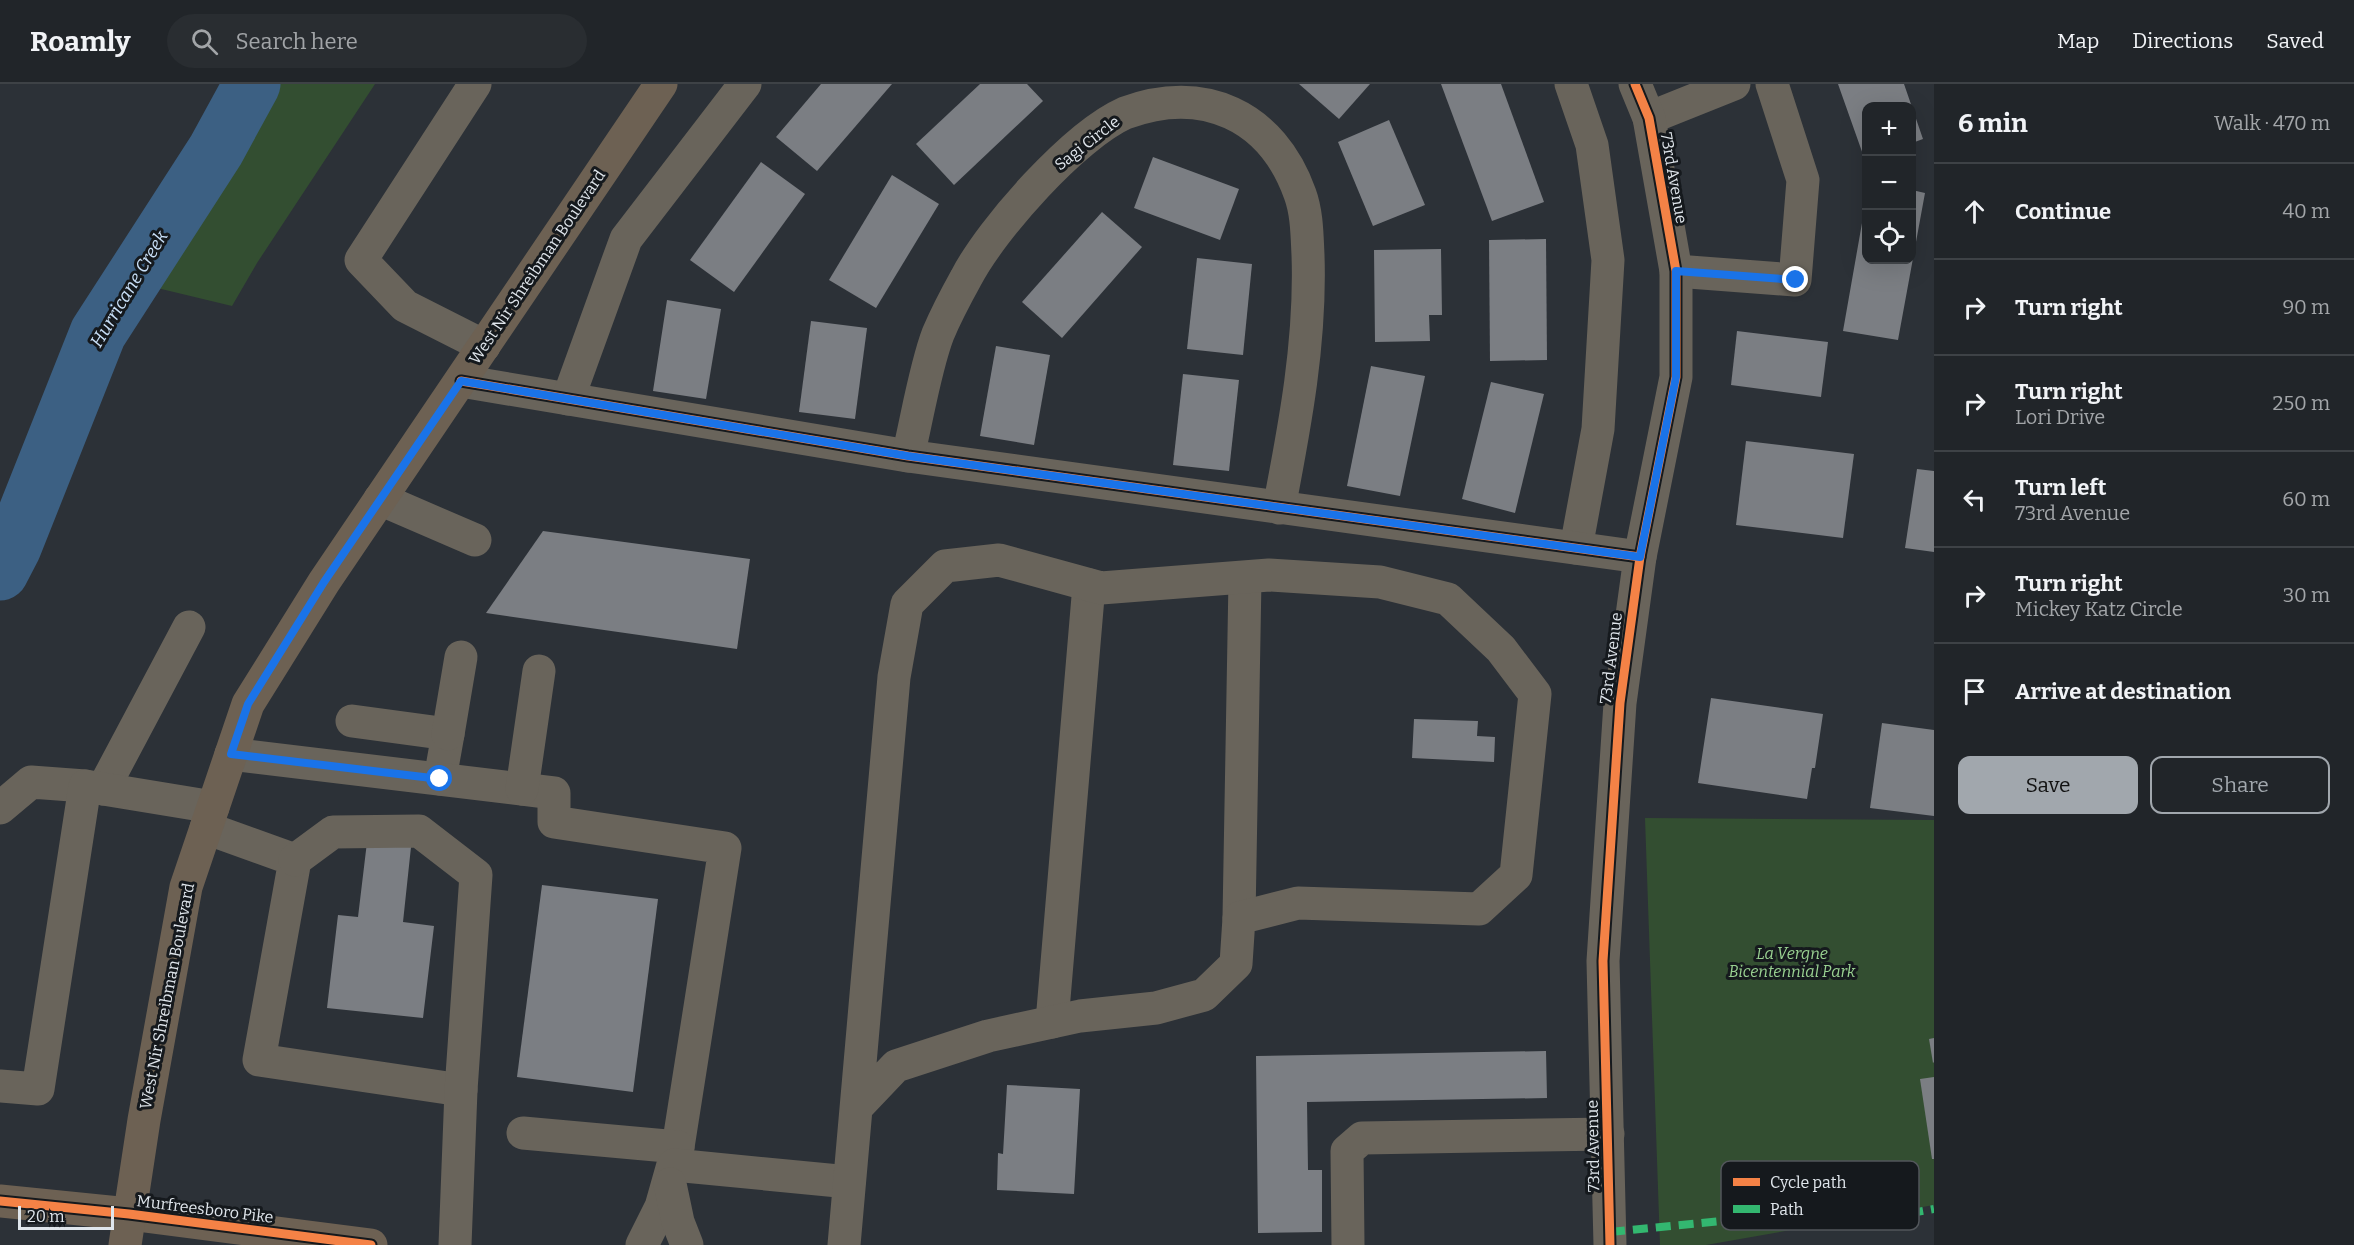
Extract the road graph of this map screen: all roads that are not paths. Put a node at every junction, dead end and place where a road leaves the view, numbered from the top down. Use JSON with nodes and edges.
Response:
{"nodes":[{"id":1,"x":475,"y":84,"type":"edge"},
{"id":2,"x":661,"y":84,"type":"edge"},
{"id":3,"x":745,"y":84,"type":"edge"},
{"id":4,"x":1571,"y":84,"type":"edge"},
{"id":5,"x":1635,"y":84,"type":"edge"},
{"id":6,"x":1734,"y":84,"type":"edge"},
{"id":7,"x":1772,"y":84,"type":"edge"},
{"id":8,"x":1649,"y":118,"type":"junction"},
{"id":9,"x":1676,"y":271,"type":"junction"},
{"id":10,"x":484,"y":346,"type":"junction"},
{"id":11,"x":461,"y":381,"type":"junction"},
{"id":12,"x":567,"y":399,"type":"junction"},
{"id":13,"x":908,"y":456,"type":"junction"},
{"id":14,"x":380,"y":499,"type":"junction"},
{"id":15,"x":1279,"y":508,"type":"junction"},
{"id":16,"x":474,"y":540,"type":"dead end"},
{"id":17,"x":1576,"y":548,"type":"junction"},
{"id":18,"x":1640,"y":557,"type":"junction"},
{"id":19,"x":1245,"y":579,"type":"junction"},
{"id":20,"x":1089,"y":585,"type":"junction"},
{"id":21,"x":189,"y":627,"type":"dead end"},
{"id":22,"x":461,"y":657,"type":"dead end"},
{"id":23,"x":538,"y":671,"type":"dead end"},
{"id":24,"x":351,"y":721,"type":"dead end"},
{"id":25,"x":448,"y":734,"type":"junction"},
{"id":26,"x":231,"y":754,"type":"junction"},
{"id":27,"x":440,"y":779,"type":"junction"},
{"id":28,"x":94,"y":787,"type":"junction"},
{"id":29,"x":522,"y":789,"type":"junction"},
{"id":30,"x":0,"y":808,"type":"edge"},
{"id":31,"x":210,"y":818,"type":"junction"},
{"id":32,"x":296,"y":860,"type":"junction"},
{"id":33,"x":1239,"y":918,"type":"junction"},
{"id":34,"x":1052,"y":1022,"type":"junction"},
{"id":35,"x":0,"y":1086,"type":"edge"},
{"id":36,"x":461,"y":1090,"type":"junction"},
{"id":37,"x":857,"y":1107,"type":"junction"},
{"id":38,"x":523,"y":1134,"type":"dead end"},
{"id":39,"x":1608,"y":1134,"type":"junction"},
{"id":40,"x":674,"y":1165,"type":"junction"},
{"id":41,"x":849,"y":1182,"type":"junction"},
{"id":42,"x":0,"y":1201,"type":"edge"},
{"id":43,"x":127,"y":1230,"type":"edge"},
{"id":44,"x":371,"y":1245,"type":"edge"},
{"id":45,"x":455,"y":1245,"type":"edge"},
{"id":46,"x":642,"y":1245,"type":"edge"},
{"id":47,"x":687,"y":1245,"type":"edge"},
{"id":48,"x":844,"y":1245,"type":"edge"},
{"id":49,"x":1348,"y":1245,"type":"edge"},
{"id":50,"x":1610,"y":1245,"type":"edge"}],
"edges":[{"from":1,"to":10,"type":"street"},
{"from":2,"to":10,"type":"main road","name":"West Nir Shreibman Boulevard"},
{"from":3,"to":12,"type":"street"},
{"from":4,"to":17,"type":"street"},
{"from":5,"to":8,"type":"street","name":"73rd Avenue"},
{"from":6,"to":8,"type":"street"},
{"from":7,"to":9,"type":"street"},
{"from":8,"to":9,"type":"street","name":"73rd Avenue"},
{"from":9,"to":18,"type":"street","name":"73rd Avenue"},
{"from":10,"to":11,"type":"main road","name":"West Nir Shreibman Boulevard"},
{"from":11,"to":12,"type":"street"},
{"from":11,"to":14,"type":"main road","name":"West Nir Shreibman Boulevard"},
{"from":12,"to":13,"type":"street"},
{"from":13,"to":15,"type":"street"},
{"from":13,"to":15,"type":"street","name":"Sagi Circle"},
{"from":14,"to":16,"type":"street"},
{"from":14,"to":26,"type":"main road","name":"West Nir Shreibman Boulevard"},
{"from":15,"to":17,"type":"street"},
{"from":17,"to":18,"type":"street"},
{"from":18,"to":39,"type":"street","name":"73rd Avenue"},
{"from":19,"to":20,"type":"street"},
{"from":19,"to":33,"type":"street"},
{"from":19,"to":33,"type":"street"},
{"from":20,"to":34,"type":"street"},
{"from":20,"to":37,"type":"street"},
{"from":21,"to":28,"type":"street"},
{"from":22,"to":25,"type":"street"},
{"from":23,"to":29,"type":"street"},
{"from":24,"to":25,"type":"street"},
{"from":25,"to":27,"type":"street"},
{"from":26,"to":27,"type":"street"},
{"from":26,"to":31,"type":"main road","name":"West Nir Shreibman Boulevard"},
{"from":27,"to":29,"type":"street"},
{"from":28,"to":30,"type":"street"},
{"from":28,"to":31,"type":"street"},
{"from":28,"to":35,"type":"street"},
{"from":29,"to":40,"type":"street"},
{"from":31,"to":32,"type":"street"},
{"from":31,"to":43,"type":"main road","name":"West Nir Shreibman Boulevard"},
{"from":32,"to":36,"type":"street"},
{"from":32,"to":36,"type":"street"},
{"from":33,"to":34,"type":"street"},
{"from":34,"to":37,"type":"street"},
{"from":36,"to":45,"type":"street"},
{"from":37,"to":41,"type":"street"},
{"from":38,"to":40,"type":"street"},
{"from":39,"to":49,"type":"street"},
{"from":39,"to":50,"type":"street","name":"73rd Avenue"},
{"from":40,"to":41,"type":"street"},
{"from":40,"to":46,"type":"street"},
{"from":40,"to":47,"type":"street"},
{"from":41,"to":48,"type":"street"},
{"from":42,"to":43,"type":"main road","name":"Murfreesboro Pike"},
{"from":43,"to":44,"type":"main road","name":"Murfreesboro Pike"}]}
